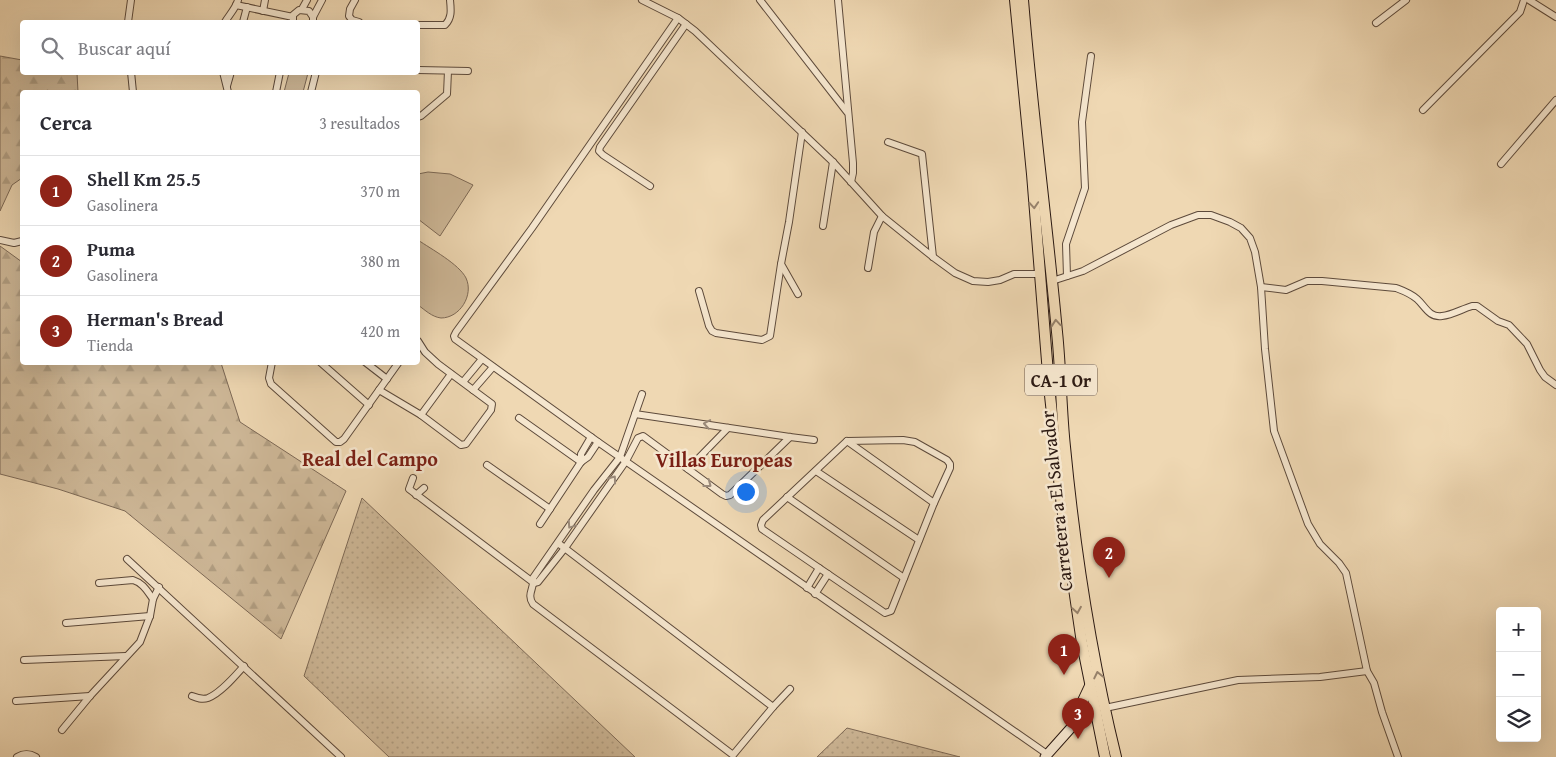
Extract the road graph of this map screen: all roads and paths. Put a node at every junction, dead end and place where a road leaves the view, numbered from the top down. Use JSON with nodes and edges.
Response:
{"nodes":[{"id":1,"x":131,"y":0,"type":"edge"},
{"id":2,"x":265,"y":0,"type":"edge"},
{"id":3,"x":307,"y":0,"type":"edge"},
{"id":4,"x":322,"y":0,"type":"edge"},
{"id":5,"x":355,"y":0,"type":"edge"},
{"id":6,"x":450,"y":0,"type":"edge"},
{"id":7,"x":642,"y":0,"type":"edge"},
{"id":8,"x":760,"y":0,"type":"edge"},
{"id":9,"x":838,"y":0,"type":"edge"},
{"id":10,"x":1015,"y":0,"type":"edge"},
{"id":11,"x":1023,"y":0,"type":"edge"},
{"id":12,"x":1406,"y":0,"type":"edge"},
{"id":13,"x":1524,"y":0,"type":"edge"},
{"id":14,"x":1529,"y":0,"type":"edge"},
{"id":15,"x":237,"y":2,"type":"edge"},
{"id":16,"x":247,"y":7,"type":"junction"},
{"id":17,"x":302,"y":10,"type":"junction"},
{"id":18,"x":263,"y":11,"type":"junction"},
{"id":19,"x":1556,"y":17,"type":"edge"},
{"id":20,"x":678,"y":18,"type":"junction"},
{"id":21,"x":128,"y":20,"type":"edge"},
{"id":22,"x":227,"y":20,"type":"edge"},
{"id":23,"x":244,"y":20,"type":"edge"},
{"id":24,"x":289,"y":20,"type":"edge"},
{"id":25,"x":292,"y":20,"type":"edge"},
{"id":26,"x":313,"y":20,"type":"edge"},
{"id":27,"x":352,"y":20,"type":"edge"},
{"id":28,"x":1376,"y":23,"type":"dead end"},
{"id":29,"x":686,"y":24,"type":"junction"},
{"id":30,"x":420,"y":25,"type":"edge"},
{"id":31,"x":1091,"y":56,"type":"dead end"},
{"id":32,"x":420,"y":70,"type":"edge"},
{"id":33,"x":448,"y":71,"type":"junction"},
{"id":34,"x":468,"y":71,"type":"dead end"},
{"id":35,"x":132,"y":75,"type":"edge"},
{"id":36,"x":224,"y":75,"type":"edge"},
{"id":37,"x":230,"y":75,"type":"edge"},
{"id":38,"x":279,"y":75,"type":"edge"},
{"id":39,"x":315,"y":75,"type":"edge"},
{"id":40,"x":228,"y":89,"type":"edge"},
{"id":41,"x":133,"y":90,"type":"edge"},
{"id":42,"x":276,"y":90,"type":"edge"},
{"id":43,"x":312,"y":90,"type":"edge"},
{"id":44,"x":1556,"y":100,"type":"edge"},
{"id":45,"x":1422,"y":110,"type":"dead end"},
{"id":46,"x":848,"y":114,"type":"junction"},
{"id":47,"x":420,"y":116,"type":"edge"},
{"id":48,"x":802,"y":132,"type":"junction"},
{"id":49,"x":888,"y":142,"type":"dead end"},
{"id":50,"x":832,"y":162,"type":"junction"},
{"id":51,"x":1501,"y":164,"type":"dead end"},
{"id":52,"x":851,"y":182,"type":"junction"},
{"id":53,"x":650,"y":186,"type":"dead end"},
{"id":54,"x":882,"y":216,"type":"junction"},
{"id":55,"x":823,"y":226,"type":"dead end"},
{"id":56,"x":0,"y":240,"type":"edge"},
{"id":57,"x":20,"y":242,"type":"edge"},
{"id":58,"x":933,"y":256,"type":"junction"},
{"id":59,"x":781,"y":264,"type":"junction"},
{"id":60,"x":868,"y":268,"type":"dead end"},
{"id":61,"x":1040,"y":274,"type":"junction"},
{"id":62,"x":1067,"y":276,"type":"junction"},
{"id":63,"x":1052,"y":281,"type":"junction"},
{"id":64,"x":1261,"y":287,"type":"junction"},
{"id":65,"x":700,"y":291,"type":"dead end"},
{"id":66,"x":798,"y":294,"type":"dead end"},
{"id":67,"x":1041,"y":301,"type":"junction"},
{"id":68,"x":420,"y":344,"type":"edge"},
{"id":69,"x":1060,"y":358,"type":"junction"},
{"id":70,"x":482,"y":359,"type":"junction"},
{"id":71,"x":271,"y":365,"type":"edge"},
{"id":72,"x":323,"y":365,"type":"edge"},
{"id":73,"x":369,"y":365,"type":"edge"},
{"id":74,"x":397,"y":365,"type":"edge"},
{"id":75,"x":493,"y":367,"type":"junction"},
{"id":76,"x":451,"y":374,"type":"junction"},
{"id":77,"x":387,"y":379,"type":"junction"},
{"id":78,"x":463,"y":382,"type":"junction"},
{"id":79,"x":1556,"y":385,"type":"edge"},
{"id":80,"x":379,"y":390,"type":"junction"},
{"id":81,"x":474,"y":390,"type":"junction"},
{"id":82,"x":642,"y":394,"type":"dead end"},
{"id":83,"x":369,"y":405,"type":"junction"},
{"id":84,"x":635,"y":414,"type":"junction"},
{"id":85,"x":421,"y":415,"type":"junction"},
{"id":86,"x":519,"y":418,"type":"dead end"},
{"id":87,"x":728,"y":428,"type":"junction"},
{"id":88,"x":790,"y":437,"type":"junction"},
{"id":89,"x":592,"y":438,"type":"junction"},
{"id":90,"x":627,"y":438,"type":"junction"},
{"id":91,"x":814,"y":440,"type":"dead end"},
{"id":92,"x":847,"y":441,"type":"junction"},
{"id":93,"x":598,"y":442,"type":"junction"},
{"id":94,"x":636,"y":443,"type":"junction"},
{"id":95,"x":620,"y":457,"type":"junction"},
{"id":96,"x":626,"y":461,"type":"junction"},
{"id":97,"x":581,"y":462,"type":"junction"},
{"id":98,"x":487,"y":465,"type":"dead end"},
{"id":99,"x":688,"y":469,"type":"junction"},
{"id":100,"x":816,"y":471,"type":"junction"},
{"id":101,"x":413,"y":478,"type":"dead end"},
{"id":102,"x":424,"y":488,"type":"dead end"},
{"id":103,"x":416,"y":495,"type":"junction"},
{"id":104,"x":787,"y":497,"type":"junction"},
{"id":105,"x":934,"y":503,"type":"junction"},
{"id":106,"x":583,"y":508,"type":"junction"},
{"id":107,"x":550,"y":509,"type":"junction"},
{"id":108,"x":590,"y":512,"type":"junction"},
{"id":109,"x":540,"y":524,"type":"dead end"},
{"id":110,"x":919,"y":540,"type":"junction"},
{"id":111,"x":558,"y":543,"type":"junction"},
{"id":112,"x":565,"y":548,"type":"junction"},
{"id":113,"x":127,"y":560,"type":"dead end"},
{"id":114,"x":820,"y":568,"type":"junction"},
{"id":115,"x":828,"y":574,"type":"junction"},
{"id":116,"x":904,"y":578,"type":"junction"},
{"id":117,"x":99,"y":582,"type":"dead end"},
{"id":118,"x":534,"y":583,"type":"junction"},
{"id":119,"x":159,"y":588,"type":"junction"},
{"id":120,"x":807,"y":588,"type":"junction"},
{"id":121,"x":815,"y":594,"type":"junction"},
{"id":122,"x":153,"y":599,"type":"junction"},
{"id":123,"x":150,"y":616,"type":"junction"},
{"id":124,"x":66,"y":623,"type":"dead end"},
{"id":125,"x":126,"y":656,"type":"junction"},
{"id":126,"x":24,"y":660,"type":"dead end"},
{"id":127,"x":244,"y":666,"type":"junction"},
{"id":128,"x":1367,"y":672,"type":"junction"},
{"id":129,"x":1090,"y":686,"type":"junction"},
{"id":130,"x":790,"y":689,"type":"dead end"},
{"id":131,"x":90,"y":696,"type":"junction"},
{"id":132,"x":192,"y":696,"type":"dead end"},
{"id":133,"x":16,"y":701,"type":"dead end"},
{"id":134,"x":774,"y":707,"type":"junction"},
{"id":135,"x":1099,"y":710,"type":"junction"},
{"id":136,"x":1079,"y":719,"type":"junction"},
{"id":137,"x":62,"y":730,"type":"dead end"},
{"id":138,"x":732,"y":756,"type":"edge"},
{"id":139,"x":1046,"y":756,"type":"edge"},
{"id":140,"x":17,"y":757,"type":"edge"},
{"id":141,"x":36,"y":757,"type":"edge"},
{"id":142,"x":341,"y":757,"type":"edge"},
{"id":143,"x":1105,"y":757,"type":"edge"},
{"id":144,"x":1116,"y":757,"type":"edge"},
{"id":145,"x":1398,"y":757,"type":"edge"}],
"edges":[{"from":1,"to":21,"type":"street"},
{"from":2,"to":18,"type":"street"},
{"from":3,"to":17,"type":"street"},
{"from":4,"to":26,"type":"street"},
{"from":5,"to":27,"type":"street"},
{"from":6,"to":30,"type":"street"},
{"from":7,"to":20,"type":"street"},
{"from":8,"to":46,"type":"street"},
{"from":9,"to":46,"type":"street"},
{"from":10,"to":61,"type":"highway","name":"Carretera a El Salvador","number":"CA-1 Or","one_way":true},
{"from":11,"to":63,"type":"highway","name":"Carretera a El Salvador","number":"CA-1 Or"},
{"from":12,"to":28,"type":"street"},
{"from":13,"to":45,"type":"street"},
{"from":14,"to":19,"type":"street"},
{"from":15,"to":16,"type":"street"},
{"from":15,"to":22,"type":"street"},
{"from":16,"to":18,"type":"street"},
{"from":16,"to":23,"type":"street"},
{"from":17,"to":25,"type":"street"},
{"from":17,"to":26,"type":"street"},
{"from":18,"to":24,"type":"street"},
{"from":20,"to":29,"type":"street"},
{"from":20,"to":70,"type":"street"},
{"from":29,"to":48,"type":"street"},
{"from":29,"to":53,"type":"street"},
{"from":31,"to":62,"type":"street"},
{"from":32,"to":33,"type":"street"},
{"from":33,"to":34,"type":"street"},
{"from":33,"to":47,"type":"street"},
{"from":35,"to":41,"type":"street"},
{"from":36,"to":40,"type":"street"},
{"from":37,"to":40,"type":"street"},
{"from":38,"to":42,"type":"street"},
{"from":39,"to":43,"type":"street"},
{"from":44,"to":51,"type":"street"},
{"from":46,"to":52,"type":"street"},
{"from":48,"to":50,"type":"street"},
{"from":48,"to":59,"type":"street"},
{"from":49,"to":58,"type":"street"},
{"from":50,"to":52,"type":"street"},
{"from":50,"to":55,"type":"street"},
{"from":52,"to":54,"type":"street"},
{"from":54,"to":58,"type":"street"},
{"from":54,"to":60,"type":"street"},
{"from":56,"to":57,"type":"street"},
{"from":58,"to":61,"type":"street"},
{"from":59,"to":65,"type":"street"},
{"from":59,"to":66,"type":"street"},
{"from":61,"to":67,"type":"highway","name":"Carretera a El Salvador","number":"CA-1 Or"},
{"from":62,"to":63,"type":"street"},
{"from":62,"to":64,"type":"street"},
{"from":69,"to":63,"type":"highway","name":"Carretera a El Salvador","number":"CA-1 Or","one_way":true},
{"from":64,"to":79,"type":"street"},
{"from":64,"to":128,"type":"street"},
{"from":67,"to":69,"type":"highway"},
{"from":67,"to":129,"type":"highway","name":"Carretera a El Salvador","number":"CA-1 Or","one_way":true},
{"from":68,"to":76,"type":"street"},
{"from":135,"to":69,"type":"highway","name":"Carretera a El Salvador","number":"CA-1 Or","one_way":true},
{"from":70,"to":75,"type":"street"},
{"from":70,"to":78,"type":"street"},
{"from":71,"to":83,"type":"street"},
{"from":72,"to":83,"type":"street"},
{"from":73,"to":77,"type":"street"},
{"from":74,"to":77,"type":"street"},
{"from":75,"to":81,"type":"street"},
{"from":75,"to":89,"type":"street"},
{"from":76,"to":78,"type":"street"},
{"from":76,"to":85,"type":"street"},
{"from":77,"to":80,"type":"street"},
{"from":78,"to":81,"type":"street"},
{"from":80,"to":83,"type":"street"},
{"from":80,"to":85,"type":"street"},
{"from":81,"to":85,"type":"street"},
{"from":82,"to":84,"type":"street"},
{"from":87,"to":84,"type":"street","one_way":true},
{"from":84,"to":90,"type":"street"},
{"from":86,"to":97,"type":"street"},
{"from":87,"to":88,"type":"street"},
{"from":87,"to":99,"type":"street"},
{"from":88,"to":91,"type":"street"},
{"from":99,"to":88,"type":"street","one_way":true},
{"from":89,"to":93,"type":"street"},
{"from":89,"to":97,"type":"street"},
{"from":90,"to":94,"type":"street"},
{"from":90,"to":95,"type":"street"},
{"from":92,"to":100,"type":"street"},
{"from":92,"to":105,"type":"street"},
{"from":92,"to":105,"type":"street"},
{"from":93,"to":95,"type":"street"},
{"from":93,"to":97,"type":"street"},
{"from":94,"to":96,"type":"street"},
{"from":94,"to":99,"type":"street"},
{"from":95,"to":96,"type":"street"},
{"from":95,"to":106,"type":"street"},
{"from":108,"to":96,"type":"street","one_way":true},
{"from":96,"to":120,"type":"street"},
{"from":97,"to":107,"type":"street"},
{"from":98,"to":107,"type":"street"},
{"from":100,"to":104,"type":"street"},
{"from":100,"to":110,"type":"street"},
{"from":101,"to":103,"type":"street"},
{"from":102,"to":103,"type":"street"},
{"from":103,"to":118,"type":"street"},
{"from":104,"to":114,"type":"street"},
{"from":104,"to":116,"type":"street"},
{"from":105,"to":110,"type":"street"},
{"from":106,"to":108,"type":"street"},
{"from":106,"to":111,"type":"street","one_way":true},
{"from":107,"to":109,"type":"street"},
{"from":108,"to":112,"type":"street"},
{"from":110,"to":116,"type":"street"},
{"from":111,"to":112,"type":"street"},
{"from":111,"to":118,"type":"street"},
{"from":112,"to":118,"type":"street"},
{"from":112,"to":134,"type":"street"},
{"from":113,"to":119,"type":"street"},
{"from":114,"to":115,"type":"street"},
{"from":114,"to":120,"type":"street"},
{"from":115,"to":116,"type":"street"},
{"from":115,"to":121,"type":"street"},
{"from":117,"to":122,"type":"street"},
{"from":118,"to":138,"type":"street"},
{"from":119,"to":122,"type":"street"},
{"from":119,"to":127,"type":"street"},
{"from":120,"to":121,"type":"street"},
{"from":121,"to":139,"type":"street"},
{"from":122,"to":123,"type":"street"},
{"from":123,"to":124,"type":"street"},
{"from":123,"to":125,"type":"street"},
{"from":125,"to":126,"type":"street"},
{"from":125,"to":131,"type":"street"},
{"from":127,"to":132,"type":"street"},
{"from":127,"to":142,"type":"street"},
{"from":128,"to":135,"type":"street"},
{"from":128,"to":145,"type":"street"},
{"from":129,"to":135,"type":"highway","name":"Carretera a El Salvador","number":"CA-1 Or"},
{"from":129,"to":136,"type":"highway"},
{"from":130,"to":134,"type":"street"},
{"from":131,"to":133,"type":"street"},
{"from":131,"to":137,"type":"street"},
{"from":134,"to":138,"type":"street"},
{"from":135,"to":136,"type":"highway"},
{"from":135,"to":143,"type":"highway","name":"Carretera a El Salvador","number":"CA-1 Or"},
{"from":135,"to":144,"type":"highway","name":"Carretera a El Salvador","number":"CA-1 Or"},
{"from":136,"to":139,"type":"main road"},
{"from":140,"to":141,"type":"street"}]}
